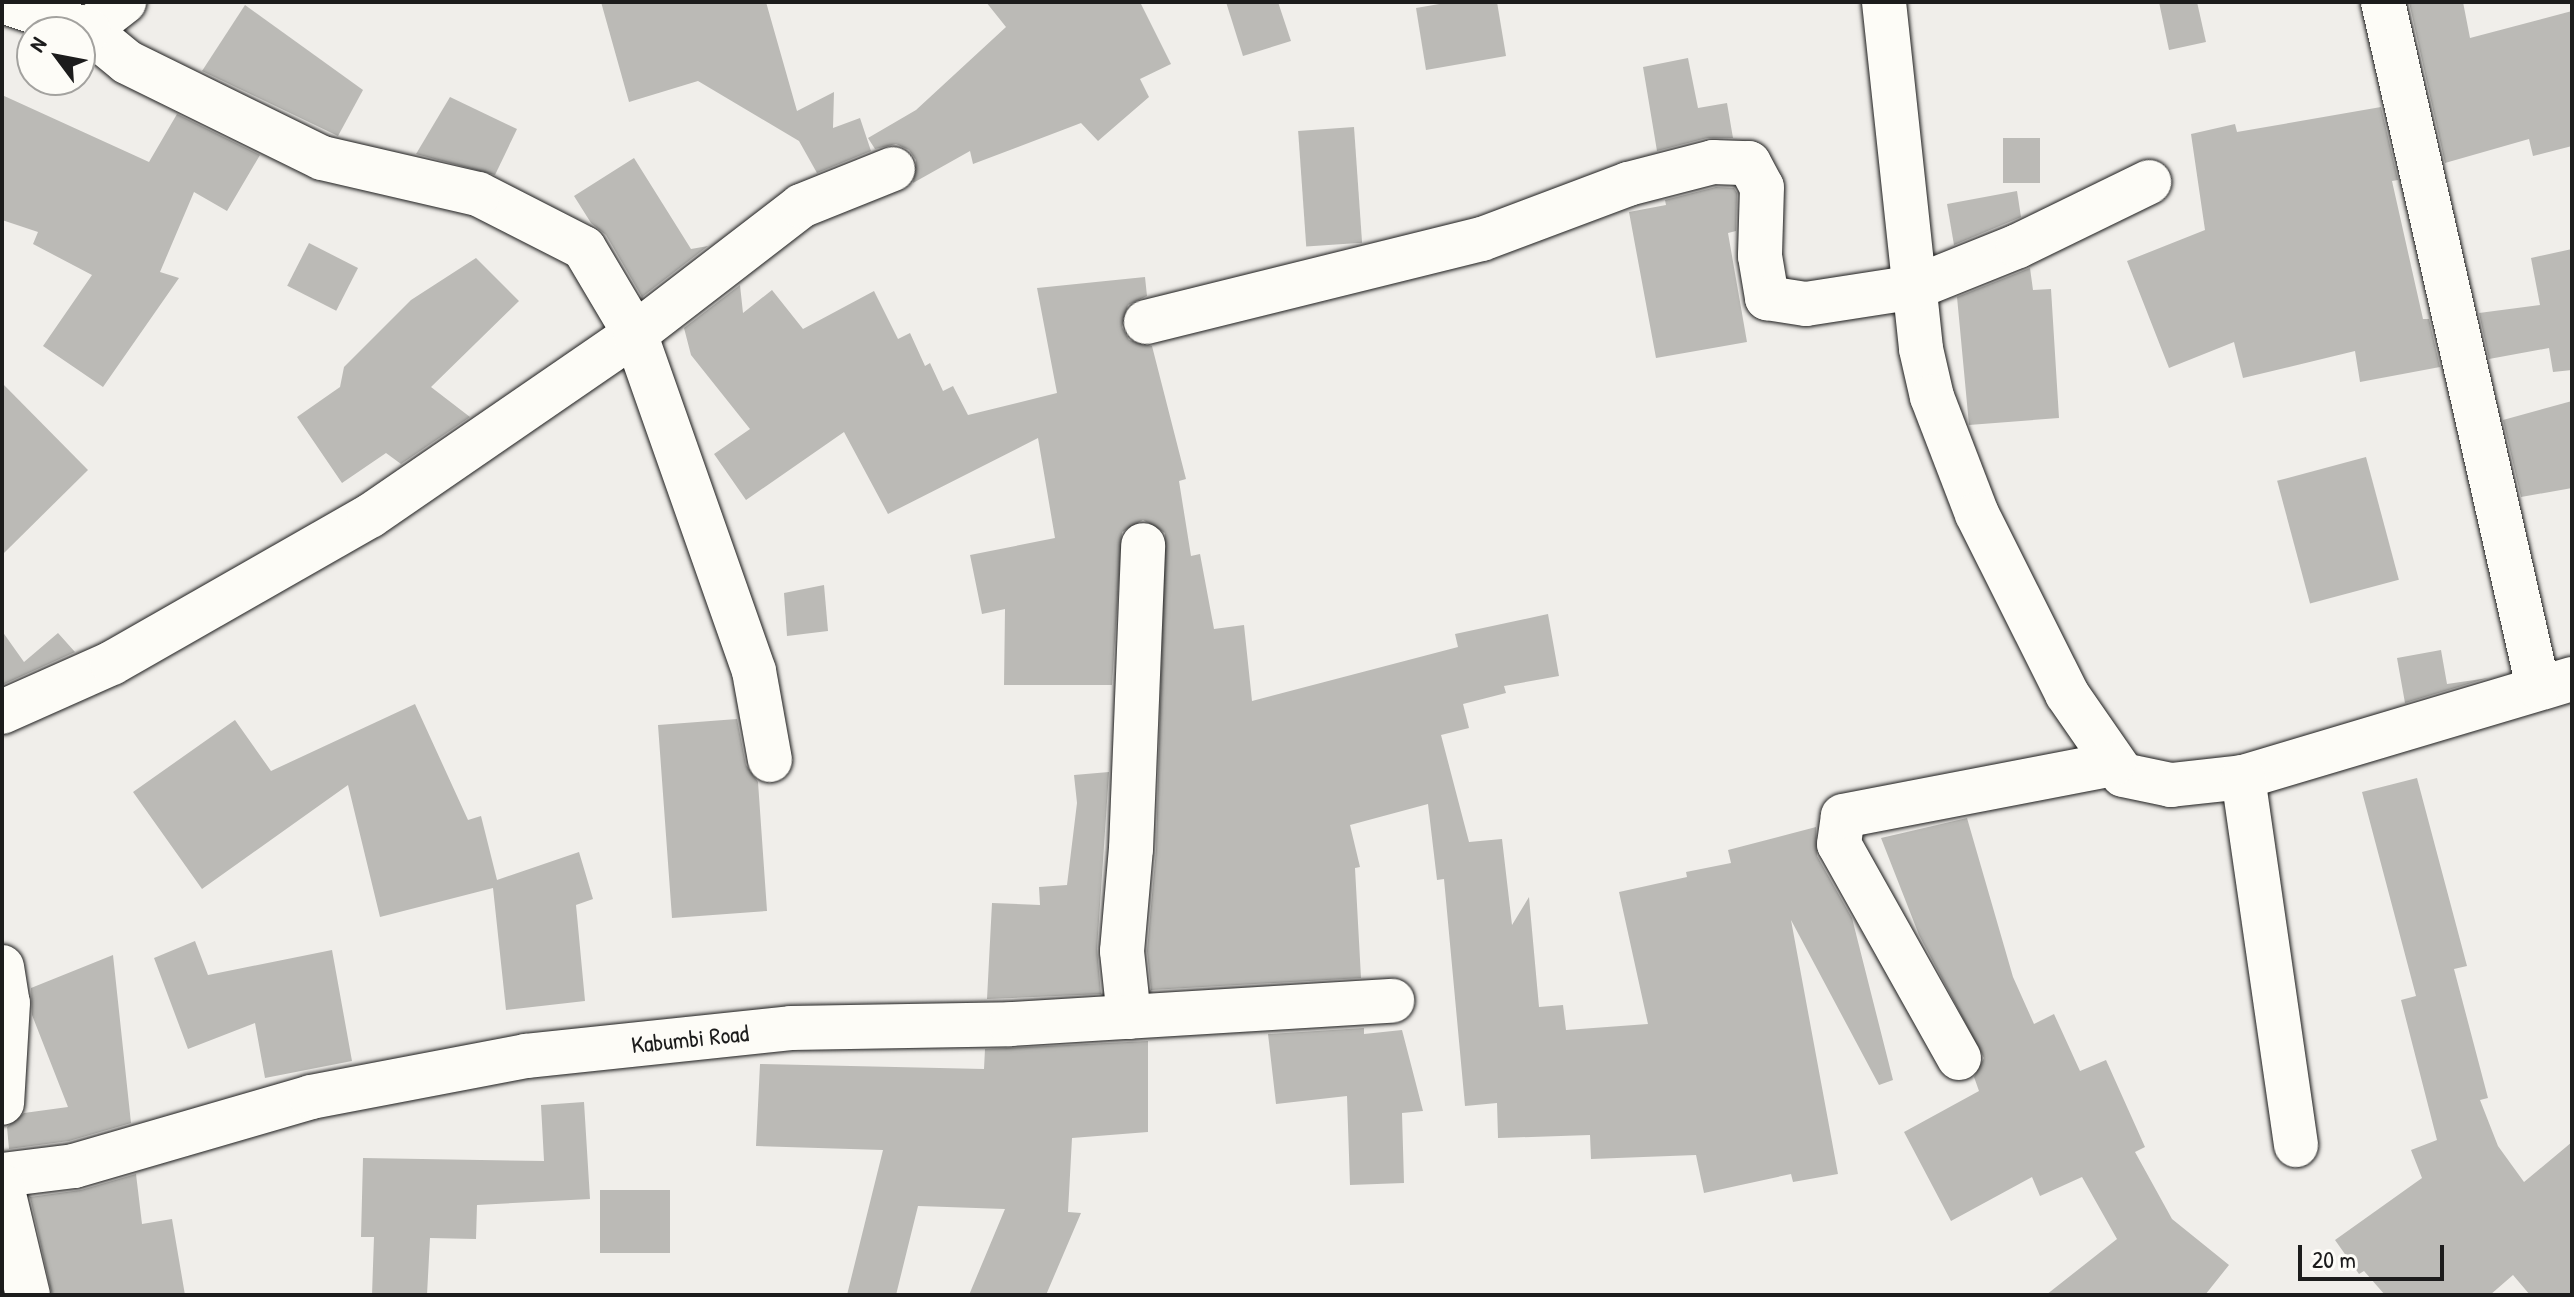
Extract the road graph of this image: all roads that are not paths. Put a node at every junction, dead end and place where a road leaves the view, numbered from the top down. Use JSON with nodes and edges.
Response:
{"nodes":[{"id":1,"x":5,"y":2,"type":"edge"},
{"id":2,"x":124,"y":2,"type":"edge"},
{"id":3,"x":1884,"y":2,"type":"edge"},
{"id":4,"x":2383,"y":2,"type":"edge"},
{"id":5,"x":46,"y":16,"type":"edge"},
{"id":6,"x":96,"y":24,"type":"edge"},
{"id":7,"x":96,"y":37,"type":"edge"},
{"id":8,"x":893,"y":169,"type":"dead end"},
{"id":9,"x":2149,"y":182,"type":"dead end"},
{"id":10,"x":1916,"y":287,"type":"junction"},
{"id":11,"x":1146,"y":322,"type":"dead end"},
{"id":12,"x":635,"y":334,"type":"junction"},
{"id":13,"x":1143,"y":545,"type":"dead end"},
{"id":14,"x":2555,"y":683,"type":"edge"},
{"id":15,"x":2,"y":712,"type":"edge"},
{"id":16,"x":770,"y":760,"type":"dead end"},
{"id":17,"x":2113,"y":764,"type":"junction"},
{"id":18,"x":2243,"y":777,"type":"junction"},
{"id":19,"x":2,"y":967,"type":"edge"},
{"id":20,"x":1392,"y":1001,"type":"dead end"},
{"id":21,"x":1129,"y":1017,"type":"junction"},
{"id":22,"x":1959,"y":1058,"type":"dead end"},
{"id":23,"x":2,"y":1103,"type":"edge"},
{"id":24,"x":2296,"y":1145,"type":"dead end"},
{"id":25,"x":2,"y":1175,"type":"edge"},
{"id":26,"x":2,"y":1186,"type":"edge"},
{"id":27,"x":28,"y":1295,"type":"edge"}],
"edges":[{"from":1,"to":5,"type":"street"},
{"from":2,"to":6,"type":"street"},
{"from":3,"to":10,"type":"street"},
{"from":4,"to":14,"type":"street"},
{"from":7,"to":12,"type":"street"},
{"from":8,"to":12,"type":"street"},
{"from":9,"to":10,"type":"street"},
{"from":10,"to":11,"type":"street"},
{"from":10,"to":17,"type":"street"},
{"from":12,"to":15,"type":"street"},
{"from":12,"to":16,"type":"street"},
{"from":13,"to":21,"type":"street"},
{"from":14,"to":18,"type":"street"},
{"from":17,"to":18,"type":"street"},
{"from":17,"to":22,"type":"street"},
{"from":18,"to":24,"type":"street"},
{"from":19,"to":23,"type":"street"},
{"from":20,"to":21,"type":"street","name":"Kabumbi Road"},
{"from":21,"to":25,"type":"street","name":"Kabumbi Road"},
{"from":26,"to":27,"type":"street"}]}
